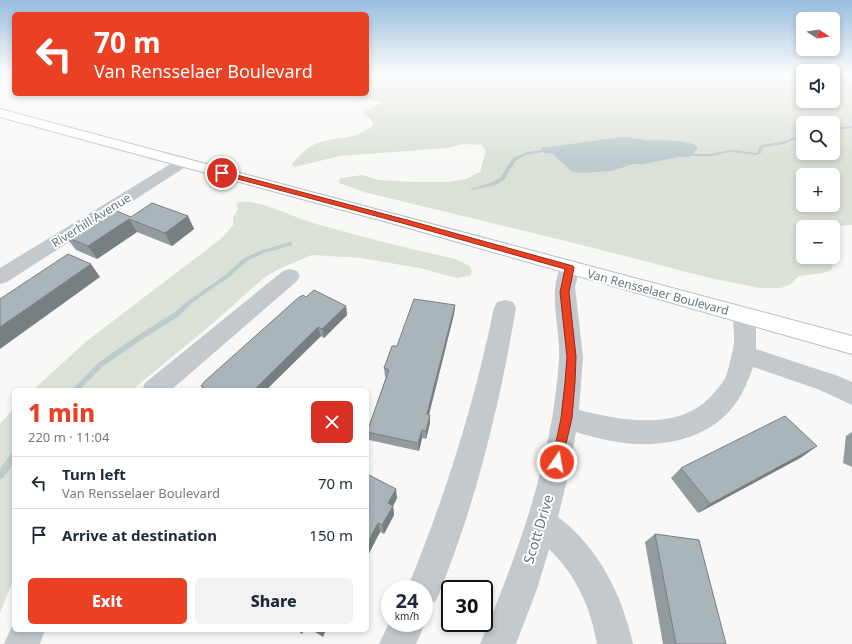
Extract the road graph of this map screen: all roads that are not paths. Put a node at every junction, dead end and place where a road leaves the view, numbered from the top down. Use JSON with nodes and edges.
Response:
{"nodes":[{"id":1,"x":0,"y":113,"type":"edge"},
{"id":2,"x":182,"y":163,"type":"junction"},
{"id":3,"x":570,"y":268,"type":"junction"},
{"id":4,"x":290,"y":276,"type":"dead end"},
{"id":5,"x":0,"y":277,"type":"edge"},
{"id":6,"x":505,"y":308,"type":"dead end"},
{"id":7,"x":744,"y":316,"type":"junction"},
{"id":8,"x":852,"y":345,"type":"edge"},
{"id":9,"x":744,"y":354,"type":"junction"},
{"id":10,"x":156,"y":388,"type":"edge"},
{"id":11,"x":852,"y":394,"type":"edge"},
{"id":12,"x":566,"y":418,"type":"junction"},
{"id":13,"x":541,"y":523,"type":"junction"},
{"id":14,"x":428,"y":580,"type":"edge"},
{"id":15,"x":27,"y":632,"type":"edge"},
{"id":16,"x":403,"y":632,"type":"edge"},
{"id":17,"x":22,"y":644,"type":"edge"},
{"id":18,"x":397,"y":644,"type":"edge"},
{"id":19,"x":498,"y":644,"type":"edge"},
{"id":20,"x":616,"y":644,"type":"edge"}],
"edges":[{"from":1,"to":2,"type":"main road","name":"Van Rensselaer Boulevard"},
{"from":2,"to":3,"type":"main road","name":"Van Rensselaer Boulevard"},
{"from":2,"to":5,"type":"street","name":"Riverhill Avenue"},
{"from":3,"to":7,"type":"main road","name":"Van Rensselaer Boulevard"},
{"from":3,"to":12,"type":"street","name":"Scott Drive"},
{"from":4,"to":10,"type":"street"},
{"from":6,"to":14,"type":"street"},
{"from":7,"to":8,"type":"main road","name":"Van Rensselaer Boulevard"},
{"from":7,"to":9,"type":"street"},
{"from":9,"to":11,"type":"street"},
{"from":9,"to":12,"type":"street"},
{"from":12,"to":13,"type":"street","name":"Scott Drive"},
{"from":13,"to":19,"type":"street","name":"Scott Drive"},
{"from":13,"to":20,"type":"street"},
{"from":15,"to":17,"type":"street"},
{"from":16,"to":18,"type":"street"}]}
